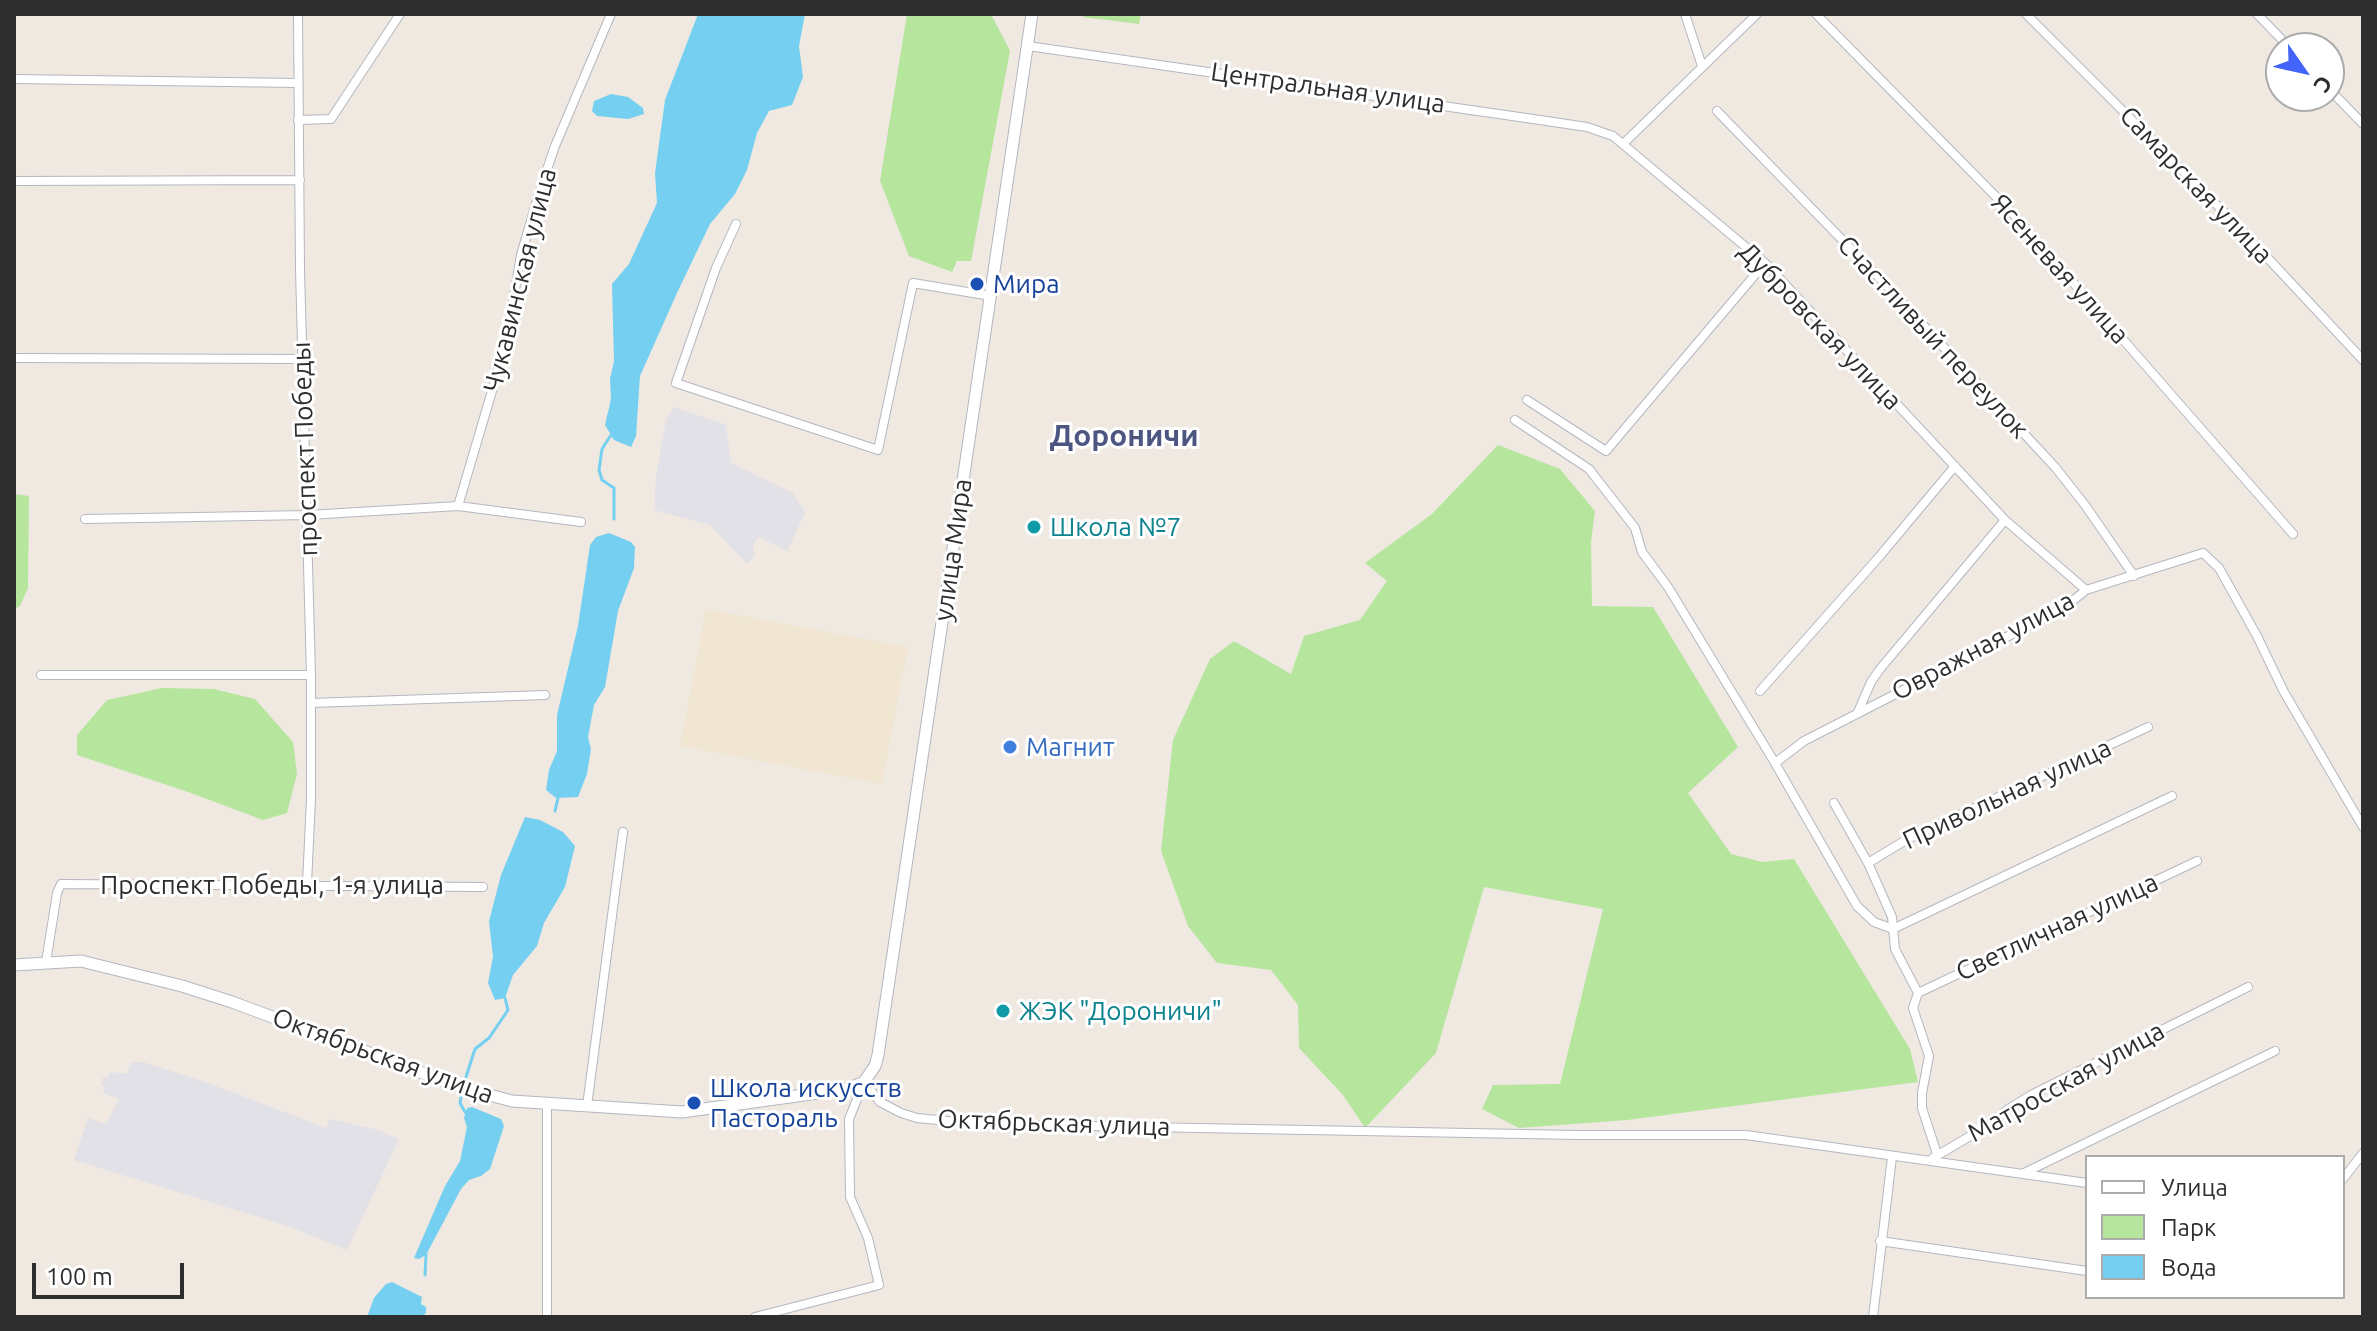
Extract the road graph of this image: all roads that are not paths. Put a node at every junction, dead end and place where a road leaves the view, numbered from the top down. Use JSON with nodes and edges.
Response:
{"nodes":[{"id":1,"x":298,"y":14,"type":"edge"},
{"id":2,"x":400,"y":14,"type":"edge"},
{"id":3,"x":611,"y":14,"type":"edge"},
{"id":4,"x":1032,"y":14,"type":"edge"},
{"id":5,"x":1685,"y":14,"type":"edge"},
{"id":6,"x":1757,"y":14,"type":"edge"},
{"id":7,"x":1816,"y":14,"type":"edge"},
{"id":8,"x":2026,"y":14,"type":"edge"},
{"id":9,"x":2257,"y":14,"type":"edge"},
{"id":10,"x":2274,"y":32,"type":"edge"},
{"id":11,"x":1028,"y":46,"type":"junction"},
{"id":12,"x":1702,"y":66,"type":"junction"},
{"id":13,"x":14,"y":79,"type":"edge"},
{"id":14,"x":298,"y":83,"type":"junction"},
{"id":15,"x":2345,"y":105,"type":"edge"},
{"id":16,"x":1717,"y":111,"type":"dead end"},
{"id":17,"x":298,"y":120,"type":"junction"},
{"id":18,"x":2363,"y":124,"type":"edge"},
{"id":19,"x":1624,"y":143,"type":"junction"},
{"id":20,"x":300,"y":180,"type":"junction"},
{"id":21,"x":14,"y":181,"type":"edge"},
{"id":22,"x":736,"y":224,"type":"dead end"},
{"id":23,"x":1765,"y":263,"type":"junction"},
{"id":24,"x":991,"y":296,"type":"junction"},
{"id":25,"x":14,"y":358,"type":"edge"},
{"id":26,"x":303,"y":359,"type":"junction"},
{"id":27,"x":2363,"y":360,"type":"edge"},
{"id":28,"x":1527,"y":400,"type":"dead end"},
{"id":29,"x":1515,"y":420,"type":"dead end"},
{"id":30,"x":1955,"y":466,"type":"junction"},
{"id":31,"x":458,"y":506,"type":"junction"},
{"id":32,"x":308,"y":515,"type":"junction"},
{"id":33,"x":85,"y":519,"type":"dead end"},
{"id":34,"x":2005,"y":520,"type":"junction"},
{"id":35,"x":581,"y":522,"type":"dead end"},
{"id":36,"x":2293,"y":534,"type":"dead end"},
{"id":37,"x":2134,"y":576,"type":"junction"},
{"id":38,"x":2086,"y":590,"type":"junction"},
{"id":39,"x":41,"y":675,"type":"dead end"},
{"id":40,"x":311,"y":675,"type":"junction"},
{"id":41,"x":1760,"y":691,"type":"dead end"},
{"id":42,"x":545,"y":695,"type":"dead end"},
{"id":43,"x":311,"y":703,"type":"junction"},
{"id":44,"x":1858,"y":712,"type":"junction"},
{"id":45,"x":2148,"y":727,"type":"dead end"},
{"id":46,"x":1775,"y":763,"type":"junction"},
{"id":47,"x":2172,"y":796,"type":"dead end"},
{"id":48,"x":1834,"y":803,"type":"dead end"},
{"id":49,"x":2363,"y":827,"type":"edge"},
{"id":50,"x":623,"y":832,"type":"dead end"},
{"id":51,"x":2197,"y":861,"type":"dead end"},
{"id":52,"x":1868,"y":863,"type":"junction"},
{"id":53,"x":307,"y":884,"type":"junction"},
{"id":54,"x":483,"y":887,"type":"dead end"},
{"id":55,"x":1893,"y":929,"type":"junction"},
{"id":56,"x":46,"y":962,"type":"junction"},
{"id":57,"x":14,"y":965,"type":"edge"},
{"id":58,"x":2248,"y":987,"type":"dead end"},
{"id":59,"x":1918,"y":993,"type":"junction"},
{"id":60,"x":2275,"y":1051,"type":"dead end"},
{"id":61,"x":864,"y":1082,"type":"junction"},
{"id":62,"x":547,"y":1104,"type":"junction"},
{"id":63,"x":587,"y":1106,"type":"junction"},
{"id":64,"x":2363,"y":1153,"type":"edge"},
{"id":65,"x":1937,"y":1154,"type":"junction"},
{"id":66,"x":1892,"y":1157,"type":"junction"},
{"id":67,"x":1930,"y":1162,"type":"junction"},
{"id":68,"x":2021,"y":1174,"type":"junction"},
{"id":69,"x":2345,"y":1176,"type":"edge"},
{"id":70,"x":2085,"y":1183,"type":"edge"},
{"id":71,"x":1880,"y":1241,"type":"junction"},
{"id":72,"x":2085,"y":1271,"type":"edge"},
{"id":73,"x":547,"y":1317,"type":"edge"},
{"id":74,"x":755,"y":1317,"type":"edge"},
{"id":75,"x":1873,"y":1317,"type":"edge"}],
"edges":[{"from":1,"to":14,"type":"street","name":"проспект Победы"},
{"from":2,"to":17,"type":"street"},
{"from":3,"to":31,"type":"street","name":"Чукавинская улица"},
{"from":4,"to":11,"type":"street","name":"улица Мира"},
{"from":5,"to":12,"type":"street"},
{"from":6,"to":12,"type":"street"},
{"from":7,"to":36,"type":"street","name":"Ясеневая улица"},
{"from":8,"to":27,"type":"street","name":"Самарская улица"},
{"from":9,"to":10,"type":"street"},
{"from":11,"to":19,"type":"street","name":"Центральная улица"},
{"from":11,"to":24,"type":"street","name":"улица Мира"},
{"from":12,"to":19,"type":"street"},
{"from":13,"to":14,"type":"street"},
{"from":14,"to":17,"type":"street","name":"проспект Победы"},
{"from":15,"to":18,"type":"street"},
{"from":16,"to":37,"type":"street","name":"Счастливый переулок"},
{"from":17,"to":20,"type":"street","name":"проспект Победы"},
{"from":19,"to":23,"type":"street","name":"Дубровская улица"},
{"from":20,"to":21,"type":"street"},
{"from":20,"to":26,"type":"street","name":"проспект Победы"},
{"from":22,"to":24,"type":"street"},
{"from":23,"to":28,"type":"street"},
{"from":23,"to":30,"type":"street","name":"Дубровская улица"},
{"from":24,"to":61,"type":"street","name":"улица Мира"},
{"from":25,"to":26,"type":"street"},
{"from":26,"to":32,"type":"street","name":"проспект Победы"},
{"from":29,"to":46,"type":"street"},
{"from":30,"to":34,"type":"street","name":"Дубровская улица"},
{"from":30,"to":41,"type":"street"},
{"from":31,"to":32,"type":"street"},
{"from":31,"to":35,"type":"street"},
{"from":32,"to":33,"type":"street"},
{"from":32,"to":40,"type":"street","name":"проспект Победы"},
{"from":34,"to":38,"type":"street","name":"Дубровская улица"},
{"from":34,"to":44,"type":"street"},
{"from":37,"to":38,"type":"street","name":"Овражная улица"},
{"from":37,"to":49,"type":"street","name":"Овражная улица"},
{"from":38,"to":44,"type":"street","name":"Овражная улица"},
{"from":39,"to":40,"type":"street"},
{"from":40,"to":43,"type":"street","name":"проспект Победы"},
{"from":42,"to":43,"type":"street"},
{"from":43,"to":53,"type":"street","name":"проспект Победы"},
{"from":44,"to":46,"type":"street","name":"Овражная улица"},
{"from":45,"to":52,"type":"street","name":"Привольная улица"},
{"from":46,"to":55,"type":"street"},
{"from":47,"to":55,"type":"street"},
{"from":48,"to":52,"type":"street"},
{"from":50,"to":63,"type":"street"},
{"from":51,"to":59,"type":"street","name":"Светличная улица"},
{"from":52,"to":55,"type":"street"},
{"from":53,"to":54,"type":"street","name":"Проспект Победы, 1-я улица"},
{"from":53,"to":56,"type":"street","name":"Проспект Победы, 1-я улица"},
{"from":55,"to":59,"type":"street"},
{"from":56,"to":57,"type":"street","name":"Октябрьская улица"},
{"from":56,"to":62,"type":"street","name":"Октябрьская улица"},
{"from":58,"to":65,"type":"street","name":"Матросская улица"},
{"from":59,"to":65,"type":"street"},
{"from":60,"to":68,"type":"street"},
{"from":61,"to":63,"type":"street","name":"Октябрьская улица"},
{"from":61,"to":66,"type":"street","name":"Октябрьская улица"},
{"from":61,"to":74,"type":"street"},
{"from":62,"to":63,"type":"street","name":"Октябрьская улица"},
{"from":62,"to":73,"type":"street"},
{"from":64,"to":69,"type":"street"},
{"from":65,"to":67,"type":"street","name":"Матросская улица"},
{"from":66,"to":67,"type":"street","name":"Октябрьская улица"},
{"from":66,"to":71,"type":"street"},
{"from":67,"to":68,"type":"street","name":"Октябрьская улица"},
{"from":68,"to":70,"type":"street","name":"Октябрьская улица"},
{"from":71,"to":72,"type":"street"},
{"from":71,"to":75,"type":"street"}]}
